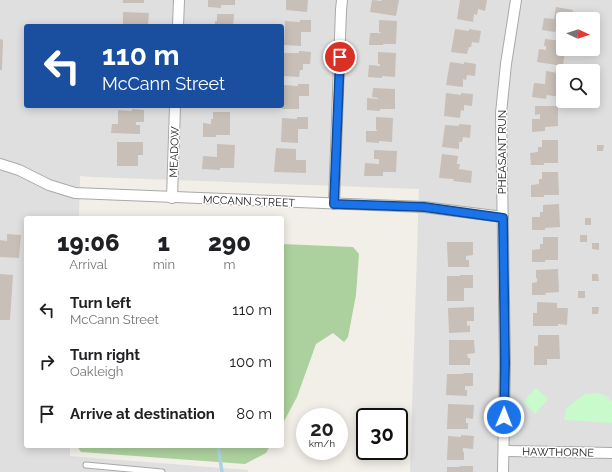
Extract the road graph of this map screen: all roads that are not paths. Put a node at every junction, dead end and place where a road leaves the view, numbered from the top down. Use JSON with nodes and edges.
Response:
{"nodes":[{"id":1,"x":179,"y":0,"type":"edge"},
{"id":2,"x":342,"y":0,"type":"edge"},
{"id":3,"x":516,"y":0,"type":"edge"},
{"id":4,"x":178,"y":24,"type":"edge"},
{"id":5,"x":175,"y":108,"type":"edge"},
{"id":6,"x":0,"y":164,"type":"edge"},
{"id":7,"x":172,"y":198,"type":"junction"},
{"id":8,"x":334,"y":204,"type":"junction"},
{"id":9,"x":503,"y":218,"type":"junction"},
{"id":10,"x":504,"y":451,"type":"junction"},
{"id":11,"x":612,"y":453,"type":"edge"},
{"id":12,"x":86,"y":465,"type":"dead end"},
{"id":13,"x":162,"y":472,"type":"edge"},
{"id":14,"x":503,"y":472,"type":"edge"}],
"edges":[{"from":1,"to":4,"type":"street"},
{"from":2,"to":8,"type":"street"},
{"from":3,"to":9,"type":"street","name":"PHEASANT RUN"},
{"from":5,"to":7,"type":"street","name":"MEADOW"},
{"from":6,"to":7,"type":"street","name":"MCCANN STREET"},
{"from":7,"to":8,"type":"street","name":"MCCANN STREET"},
{"from":8,"to":9,"type":"street","name":"MCCANN STREET"},
{"from":9,"to":10,"type":"street","name":"PHEASANT RUN"},
{"from":10,"to":11,"type":"street","name":"HAWTHORNE"},
{"from":10,"to":14,"type":"street","name":"PHEASANT RUN"},
{"from":12,"to":13,"type":"lane"}]}
